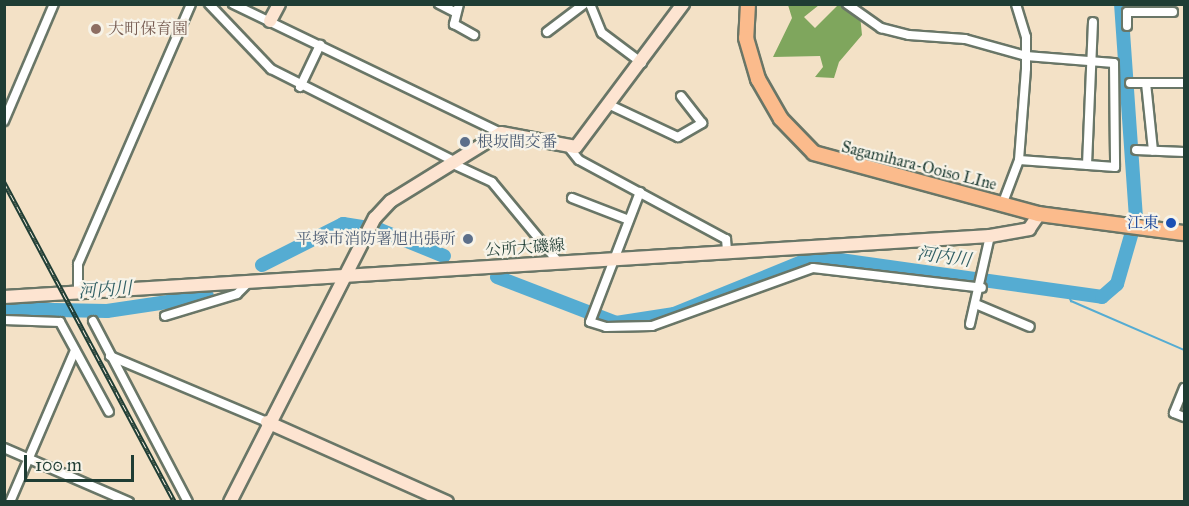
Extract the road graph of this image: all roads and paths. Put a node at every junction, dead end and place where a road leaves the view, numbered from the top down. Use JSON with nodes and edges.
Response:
{"nodes":[{"id":1,"x":54,"y":4,"type":"edge"},
{"id":2,"x":191,"y":4,"type":"edge"},
{"id":3,"x":209,"y":4,"type":"edge"},
{"id":4,"x":233,"y":4,"type":"edge"},
{"id":5,"x":279,"y":4,"type":"edge"},
{"id":6,"x":439,"y":4,"type":"edge"},
{"id":7,"x":566,"y":4,"type":"edge"},
{"id":8,"x":584,"y":4,"type":"edge"},
{"id":9,"x":590,"y":4,"type":"edge"},
{"id":10,"x":683,"y":4,"type":"edge"},
{"id":11,"x":748,"y":4,"type":"edge"},
{"id":12,"x":847,"y":4,"type":"edge"},
{"id":13,"x":1016,"y":4,"type":"edge"},
{"id":14,"x":457,"y":8,"type":"edge"},
{"id":15,"x":1156,"y":8,"type":"edge"},
{"id":16,"x":574,"y":12,"type":"junction"},
{"id":17,"x":1173,"y":12,"type":"dead end"},
{"id":18,"x":270,"y":21,"type":"junction"},
{"id":19,"x":1093,"y":22,"type":"dead end"},
{"id":20,"x":1127,"y":26,"type":"dead end"},
{"id":21,"x":547,"y":32,"type":"dead end"},
{"id":22,"x":474,"y":35,"type":"dead end"},
{"id":23,"x":320,"y":45,"type":"junction"},
{"id":24,"x":1026,"y":56,"type":"junction"},
{"id":25,"x":1091,"y":62,"type":"junction"},
{"id":26,"x":642,"y":63,"type":"junction"},
{"id":27,"x":1114,"y":83,"type":"junction"},
{"id":28,"x":1146,"y":83,"type":"junction"},
{"id":29,"x":1185,"y":83,"type":"edge"},
{"id":30,"x":300,"y":87,"type":"junction"},
{"id":31,"x":681,"y":96,"type":"dead end"},
{"id":32,"x":612,"y":106,"type":"junction"},
{"id":33,"x":4,"y":121,"type":"edge"},
{"id":34,"x":501,"y":133,"type":"junction"},
{"id":35,"x":570,"y":149,"type":"junction"},
{"id":36,"x":1136,"y":150,"type":"dead end"},
{"id":37,"x":1153,"y":151,"type":"junction"},
{"id":38,"x":1185,"y":152,"type":"edge"},
{"id":39,"x":1019,"y":160,"type":"junction"},
{"id":40,"x":453,"y":162,"type":"junction"},
{"id":41,"x":1088,"y":165,"type":"junction"},
{"id":42,"x":640,"y":192,"type":"junction"},
{"id":43,"x":572,"y":198,"type":"dead end"},
{"id":44,"x":1002,"y":205,"type":"junction"},
{"id":45,"x":1040,"y":214,"type":"junction"},
{"id":46,"x":629,"y":220,"type":"junction"},
{"id":47,"x":1185,"y":233,"type":"edge"},
{"id":48,"x":990,"y":236,"type":"junction"},
{"id":49,"x":727,"y":251,"type":"junction"},
{"id":50,"x":615,"y":258,"type":"junction"},
{"id":51,"x":559,"y":262,"type":"junction"},
{"id":52,"x":345,"y":275,"type":"junction"},
{"id":53,"x":250,"y":281,"type":"junction"},
{"id":54,"x":982,"y":284,"type":"junction"},
{"id":55,"x":78,"y":292,"type":"junction"},
{"id":56,"x":4,"y":297,"type":"edge"},
{"id":57,"x":978,"y":305,"type":"junction"},
{"id":58,"x":165,"y":316,"type":"dead end"},
{"id":59,"x":4,"y":320,"type":"edge"},
{"id":60,"x":93,"y":321,"type":"dead end"},
{"id":61,"x":970,"y":324,"type":"dead end"},
{"id":62,"x":1030,"y":327,"type":"dead end"},
{"id":63,"x":75,"y":350,"type":"junction"},
{"id":64,"x":110,"y":356,"type":"junction"},
{"id":65,"x":1185,"y":388,"type":"edge"},
{"id":66,"x":108,"y":412,"type":"dead end"},
{"id":67,"x":1185,"y":417,"type":"edge"},
{"id":68,"x":267,"y":422,"type":"junction"},
{"id":69,"x":4,"y":448,"type":"edge"},
{"id":70,"x":29,"y":458,"type":"junction"},
{"id":71,"x":10,"y":501,"type":"edge"},
{"id":72,"x":129,"y":501,"type":"edge"},
{"id":73,"x":188,"y":501,"type":"edge"},
{"id":74,"x":230,"y":501,"type":"edge"},
{"id":75,"x":447,"y":501,"type":"edge"}],
"edges":[{"from":1,"to":33,"type":"street"},
{"from":2,"to":55,"type":"street"},
{"from":3,"to":30,"type":"street"},
{"from":4,"to":18,"type":"street"},
{"from":5,"to":18,"type":"main road"},
{"from":6,"to":14,"type":"street"},
{"from":7,"to":16,"type":"street"},
{"from":8,"to":16,"type":"street"},
{"from":9,"to":26,"type":"street"},
{"from":10,"to":26,"type":"main road"},
{"from":11,"to":44,"type":"main road","name":"Sagamihara-Ooiso LIne"},
{"from":12,"to":24,"type":"street"},
{"from":13,"to":24,"type":"street"},
{"from":14,"to":22,"type":"street"},
{"from":15,"to":17,"type":"street"},
{"from":15,"to":20,"type":"street"},
{"from":16,"to":21,"type":"street"},
{"from":18,"to":23,"type":"street"},
{"from":19,"to":25,"type":"street"},
{"from":23,"to":30,"type":"street"},
{"from":23,"to":34,"type":"street"},
{"from":24,"to":25,"type":"street"},
{"from":24,"to":39,"type":"street"},
{"from":25,"to":27,"type":"street"},
{"from":25,"to":41,"type":"street"},
{"from":26,"to":32,"type":"main road"},
{"from":27,"to":28,"type":"street"},
{"from":27,"to":41,"type":"street"},
{"from":28,"to":29,"type":"street"},
{"from":28,"to":37,"type":"street"},
{"from":30,"to":40,"type":"street"},
{"from":31,"to":32,"type":"street"},
{"from":32,"to":35,"type":"main road"},
{"from":34,"to":35,"type":"main road"},
{"from":34,"to":40,"type":"main road"},
{"from":35,"to":42,"type":"street"},
{"from":36,"to":37,"type":"street"},
{"from":37,"to":38,"type":"street"},
{"from":39,"to":41,"type":"street"},
{"from":39,"to":44,"type":"street"},
{"from":40,"to":51,"type":"street"},
{"from":40,"to":52,"type":"main road"},
{"from":42,"to":46,"type":"street"},
{"from":42,"to":49,"type":"street"},
{"from":43,"to":46,"type":"street"},
{"from":44,"to":45,"type":"main road","name":"Sagamihara-Ooiso LIne"},
{"from":45,"to":47,"type":"main road","name":"Sagamihara-Ooiso LIne"},
{"from":45,"to":48,"type":"main road","name":"公所大磯線"},
{"from":46,"to":50,"type":"street"},
{"from":48,"to":49,"type":"main road","name":"公所大磯線"},
{"from":48,"to":54,"type":"street"},
{"from":49,"to":50,"type":"main road","name":"公所大磯線"},
{"from":50,"to":51,"type":"main road","name":"公所大磯線"},
{"from":50,"to":54,"type":"street"},
{"from":51,"to":52,"type":"main road","name":"公所大磯線"},
{"from":52,"to":53,"type":"main road","name":"公所大磯線"},
{"from":52,"to":68,"type":"main road"},
{"from":53,"to":55,"type":"main road","name":"公所大磯線"},
{"from":53,"to":58,"type":"street"},
{"from":54,"to":57,"type":"street"},
{"from":55,"to":56,"type":"main road","name":"公所大磯線"},
{"from":57,"to":61,"type":"street"},
{"from":57,"to":62,"type":"street"},
{"from":59,"to":63,"type":"street"},
{"from":60,"to":64,"type":"street"},
{"from":63,"to":66,"type":"street"},
{"from":63,"to":70,"type":"street"},
{"from":64,"to":68,"type":"street"},
{"from":64,"to":73,"type":"street"},
{"from":65,"to":67,"type":"street"},
{"from":68,"to":74,"type":"main road"},
{"from":68,"to":75,"type":"main road"},
{"from":69,"to":70,"type":"street"},
{"from":70,"to":71,"type":"street"},
{"from":70,"to":72,"type":"street"}]}
